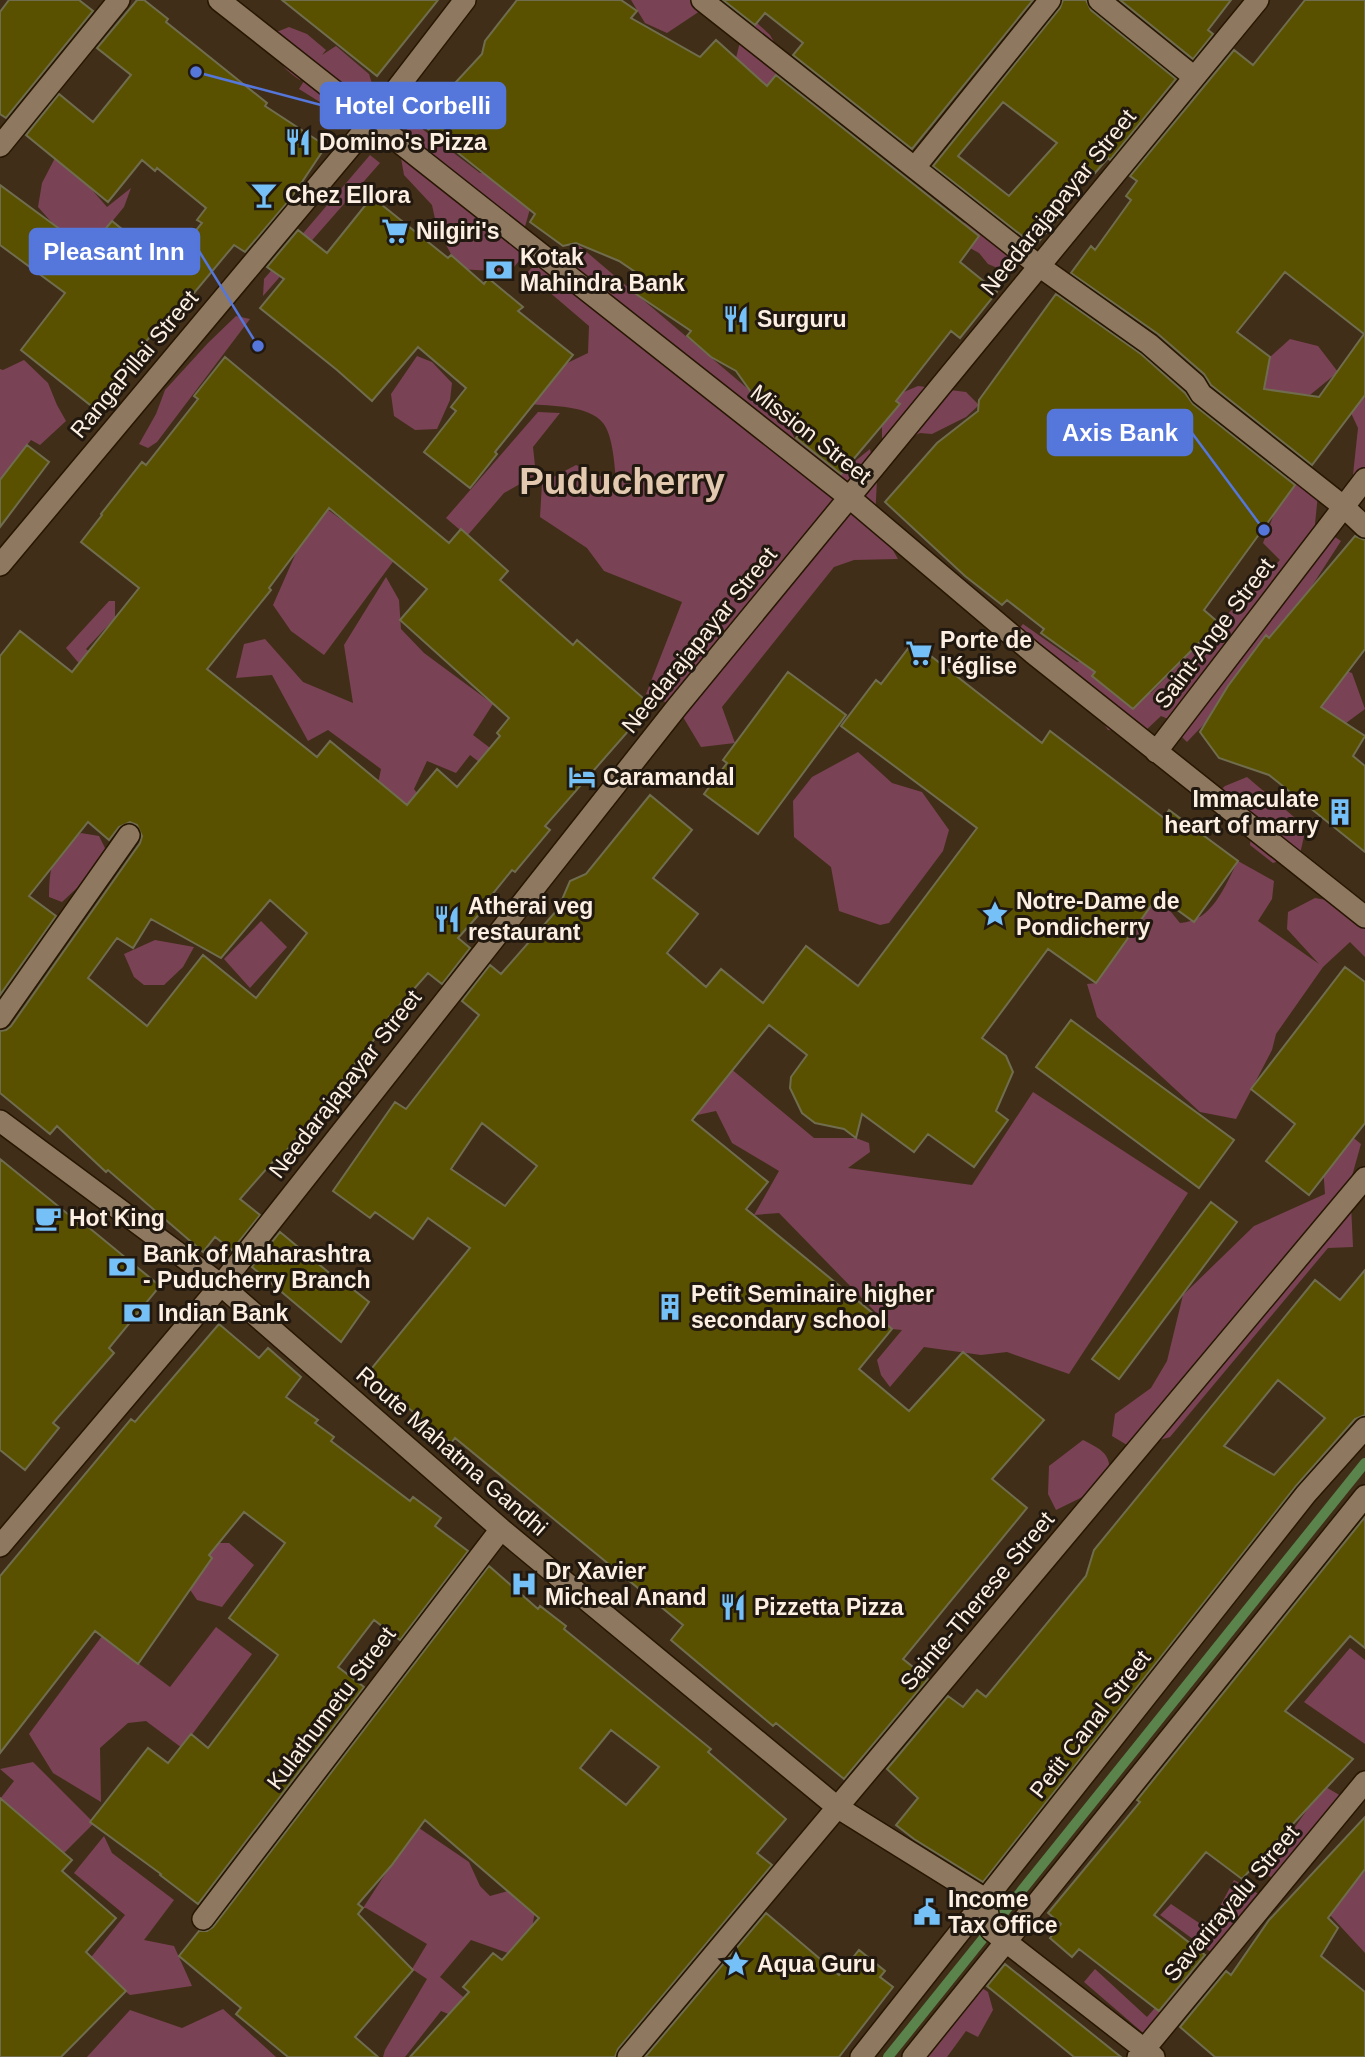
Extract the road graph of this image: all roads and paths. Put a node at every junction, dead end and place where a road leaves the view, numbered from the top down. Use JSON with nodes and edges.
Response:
{"nodes":[{"id":1,"x":119,"y":0,"type":"edge"},
{"id":2,"x":219,"y":0,"type":"edge"},
{"id":3,"x":466,"y":0,"type":"edge"},
{"id":4,"x":702,"y":0,"type":"edge"},
{"id":5,"x":1050,"y":0,"type":"edge"},
{"id":6,"x":1098,"y":0,"type":"edge"},
{"id":7,"x":1258,"y":0,"type":"edge"},
{"id":8,"x":1194,"y":77,"type":"junction"},
{"id":9,"x":372,"y":121,"type":"junction"},
{"id":10,"x":0,"y":146,"type":"edge"},
{"id":11,"x":913,"y":166,"type":"junction"},
{"id":12,"x":1039,"y":265,"type":"junction"},
{"id":13,"x":1365,"y":480,"type":"edge"},
{"id":14,"x":850,"y":498,"type":"junction"},
{"id":15,"x":1343,"y":507,"type":"junction"},
{"id":16,"x":1365,"y":527,"type":"edge"},
{"id":17,"x":0,"y":565,"type":"edge"},
{"id":18,"x":1156,"y":752,"type":"junction"},
{"id":19,"x":129,"y":835,"type":"dead end"},
{"id":20,"x":1365,"y":917,"type":"edge"},
{"id":21,"x":0,"y":1018,"type":"edge"},
{"id":22,"x":0,"y":1121,"type":"edge"},
{"id":23,"x":1365,"y":1178,"type":"edge"},
{"id":24,"x":221,"y":1285,"type":"junction"},
{"id":25,"x":1365,"y":1428,"type":"edge"},
{"id":26,"x":1365,"y":1496,"type":"edge"},
{"id":27,"x":501,"y":1529,"type":"junction"},
{"id":28,"x":0,"y":1546,"type":"edge"},
{"id":29,"x":1365,"y":1782,"type":"edge"},
{"id":30,"x":837,"y":1807,"type":"junction"},
{"id":31,"x":985,"y":1899,"type":"junction"},
{"id":32,"x":203,"y":1919,"type":"dead end"},
{"id":33,"x":1006,"y":1942,"type":"junction"},
{"id":34,"x":1145,"y":2055,"type":"edge"},
{"id":35,"x":628,"y":2057,"type":"edge"},
{"id":36,"x":861,"y":2057,"type":"edge"},
{"id":37,"x":913,"y":2057,"type":"edge"}],
"edges":[{"from":1,"to":10,"type":"street"},
{"from":2,"to":9,"type":"street","name":"Mission Street"},
{"from":3,"to":9,"type":"street","name":"RangaPillai Street"},
{"from":4,"to":11,"type":"street"},
{"from":5,"to":11,"type":"street"},
{"from":6,"to":8,"type":"street"},
{"from":7,"to":8,"type":"street","name":"Needarajapayar Street"},
{"from":8,"to":12,"type":"street","name":"Needarajapayar Street"},
{"from":9,"to":14,"type":"street","name":"Mission Street"},
{"from":9,"to":17,"type":"street","name":"RangaPillai Street"},
{"from":11,"to":12,"type":"street"},
{"from":12,"to":14,"type":"street","name":"Needarajapayar Street"},
{"from":12,"to":15,"type":"street"},
{"from":13,"to":15,"type":"street","name":"Saint-Ange Street"},
{"from":14,"to":18,"type":"street","name":"Mission Street"},
{"from":14,"to":24,"type":"street","name":"Needarajapayar Street"},
{"from":15,"to":16,"type":"street"},
{"from":15,"to":18,"type":"street","name":"Saint-Ange Street"},
{"from":18,"to":20,"type":"street","name":"Mission Street"},
{"from":19,"to":21,"type":"street"},
{"from":22,"to":24,"type":"street","name":"Route Mahatma Gandhi"},
{"from":23,"to":30,"type":"street","name":"Sainte-Therese Street"},
{"from":24,"to":27,"type":"street","name":"Route Mahatma Gandhi"},
{"from":24,"to":28,"type":"street","name":"Needarajapayar Street"},
{"from":25,"to":31,"type":"street","name":"Petit Canal Street"},
{"from":26,"to":33,"type":"street"},
{"from":27,"to":30,"type":"street","name":"Route Mahatma Gandhi"},
{"from":27,"to":32,"type":"street","name":"Kulathumetu Street"},
{"from":29,"to":34,"type":"street","name":"Savarirayalu Street"},
{"from":30,"to":31,"type":"street","name":"Route Mahatma Gandhi"},
{"from":30,"to":35,"type":"street","name":"Sainte-Therese Street"},
{"from":31,"to":33,"type":"street"},
{"from":31,"to":36,"type":"street","name":"Petit Canal Street"},
{"from":33,"to":34,"type":"street"},
{"from":33,"to":37,"type":"street"}]}
